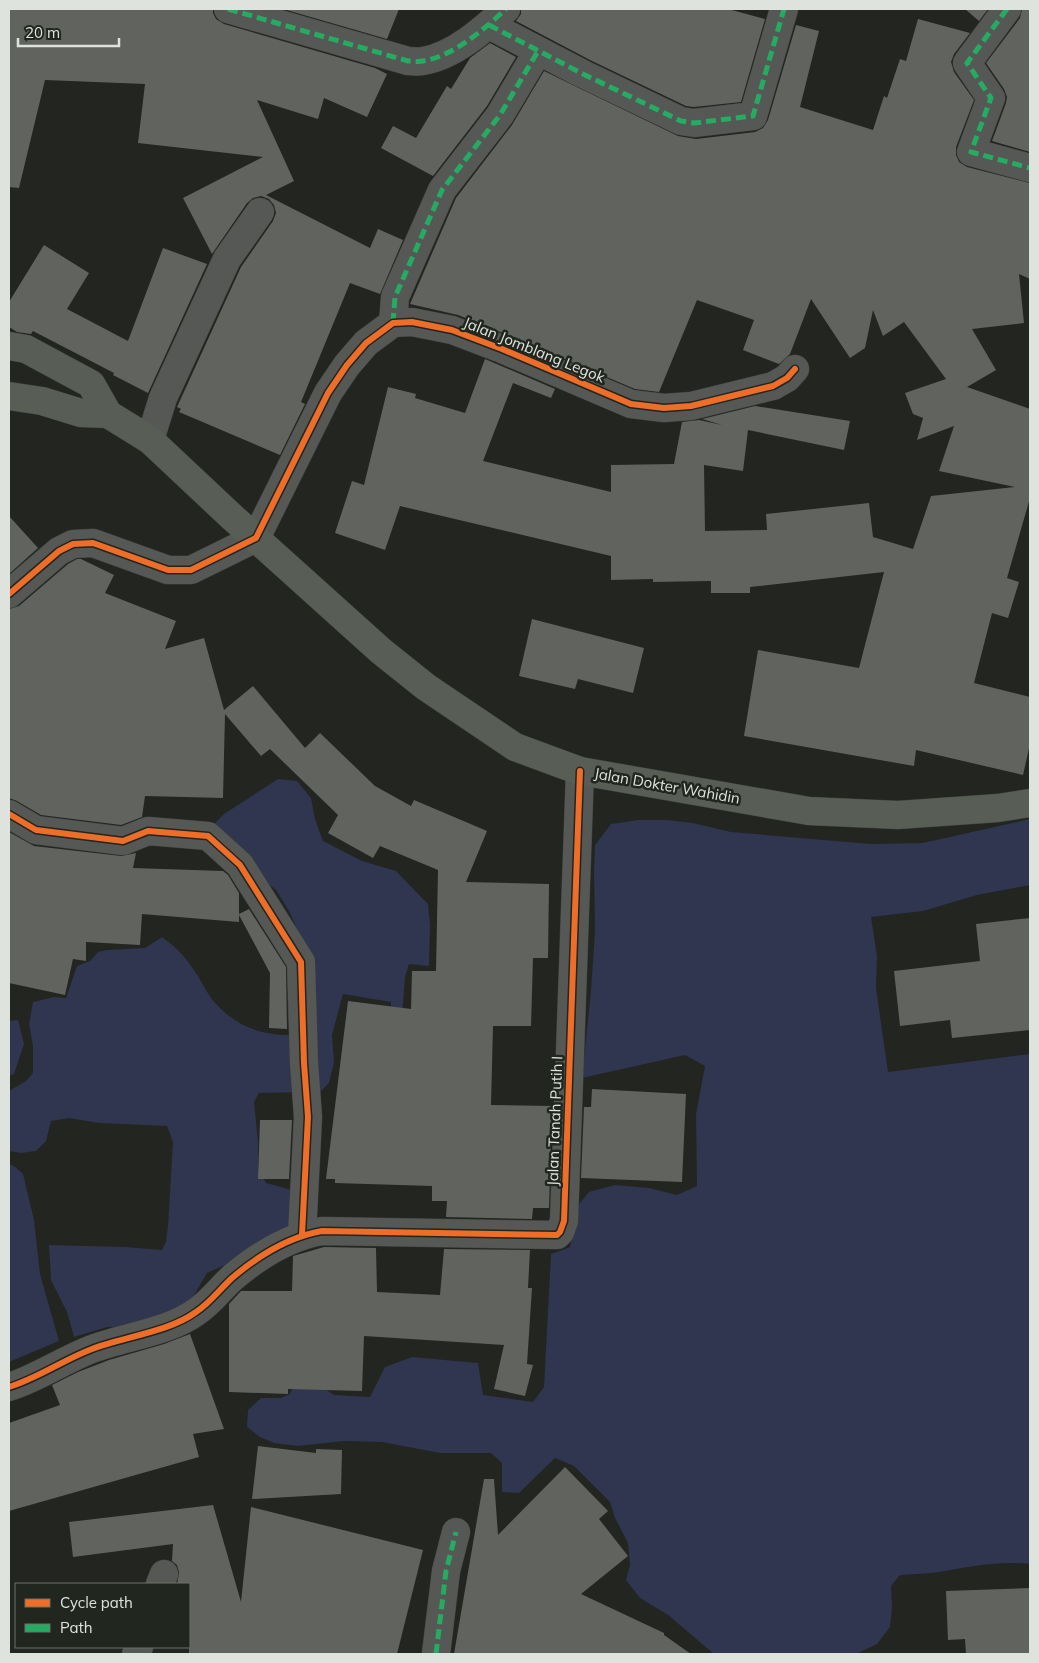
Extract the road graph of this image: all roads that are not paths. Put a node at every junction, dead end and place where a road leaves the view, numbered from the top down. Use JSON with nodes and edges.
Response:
{"nodes":[{"id":1,"x":228,"y":9,"type":"edge"},
{"id":2,"x":784,"y":9,"type":"edge"},
{"id":3,"x":1007,"y":9,"type":"edge"},
{"id":4,"x":498,"y":17,"type":"edge"},
{"id":5,"x":538,"y":51,"type":"junction"},
{"id":6,"x":1030,"y":168,"type":"edge"},
{"id":7,"x":260,"y":212,"type":"dead end"},
{"id":8,"x":393,"y":322,"type":"junction"},
{"id":9,"x":9,"y":346,"type":"edge"},
{"id":10,"x":795,"y":369,"type":"dead end"},
{"id":11,"x":9,"y":396,"type":"edge"},
{"id":12,"x":108,"y":414,"type":"junction"},
{"id":13,"x":150,"y":440,"type":"junction"},
{"id":14,"x":256,"y":538,"type":"junction"},
{"id":15,"x":9,"y":594,"type":"edge"},
{"id":16,"x":580,"y":771,"type":"junction"},
{"id":17,"x":1030,"y":803,"type":"edge"},
{"id":18,"x":9,"y":814,"type":"edge"},
{"id":19,"x":312,"y":1233,"type":"junction"},
{"id":20,"x":9,"y":1387,"type":"edge"},
{"id":21,"x":456,"y":1532,"type":"dead end"},
{"id":22,"x":436,"y":1654,"type":"edge"}],
"edges":[{"from":1,"to":4,"type":"street"},
{"from":2,"to":5,"type":"street"},
{"from":3,"to":6,"type":"street"},
{"from":4,"to":5,"type":"street"},
{"from":5,"to":8,"type":"street"},
{"from":7,"to":13,"type":"street"},
{"from":8,"to":10,"type":"street","name":"Jalan Jomblang Legok"},
{"from":8,"to":14,"type":"street"},
{"from":9,"to":12,"type":"highway"},
{"from":11,"to":12,"type":"highway"},
{"from":12,"to":13,"type":"highway","name":"Jalan Dokter Wahidin"},
{"from":13,"to":14,"type":"highway","name":"Jalan Dokter Wahidin"},
{"from":14,"to":15,"type":"street"},
{"from":14,"to":16,"type":"highway","name":"Jalan Dokter Wahidin"},
{"from":16,"to":17,"type":"highway","name":"Jalan Dokter Wahidin"},
{"from":16,"to":19,"type":"street","name":"Jalan Tanah Putih I"},
{"from":18,"to":19,"type":"street"},
{"from":19,"to":20,"type":"street"},
{"from":21,"to":22,"type":"street"}]}
